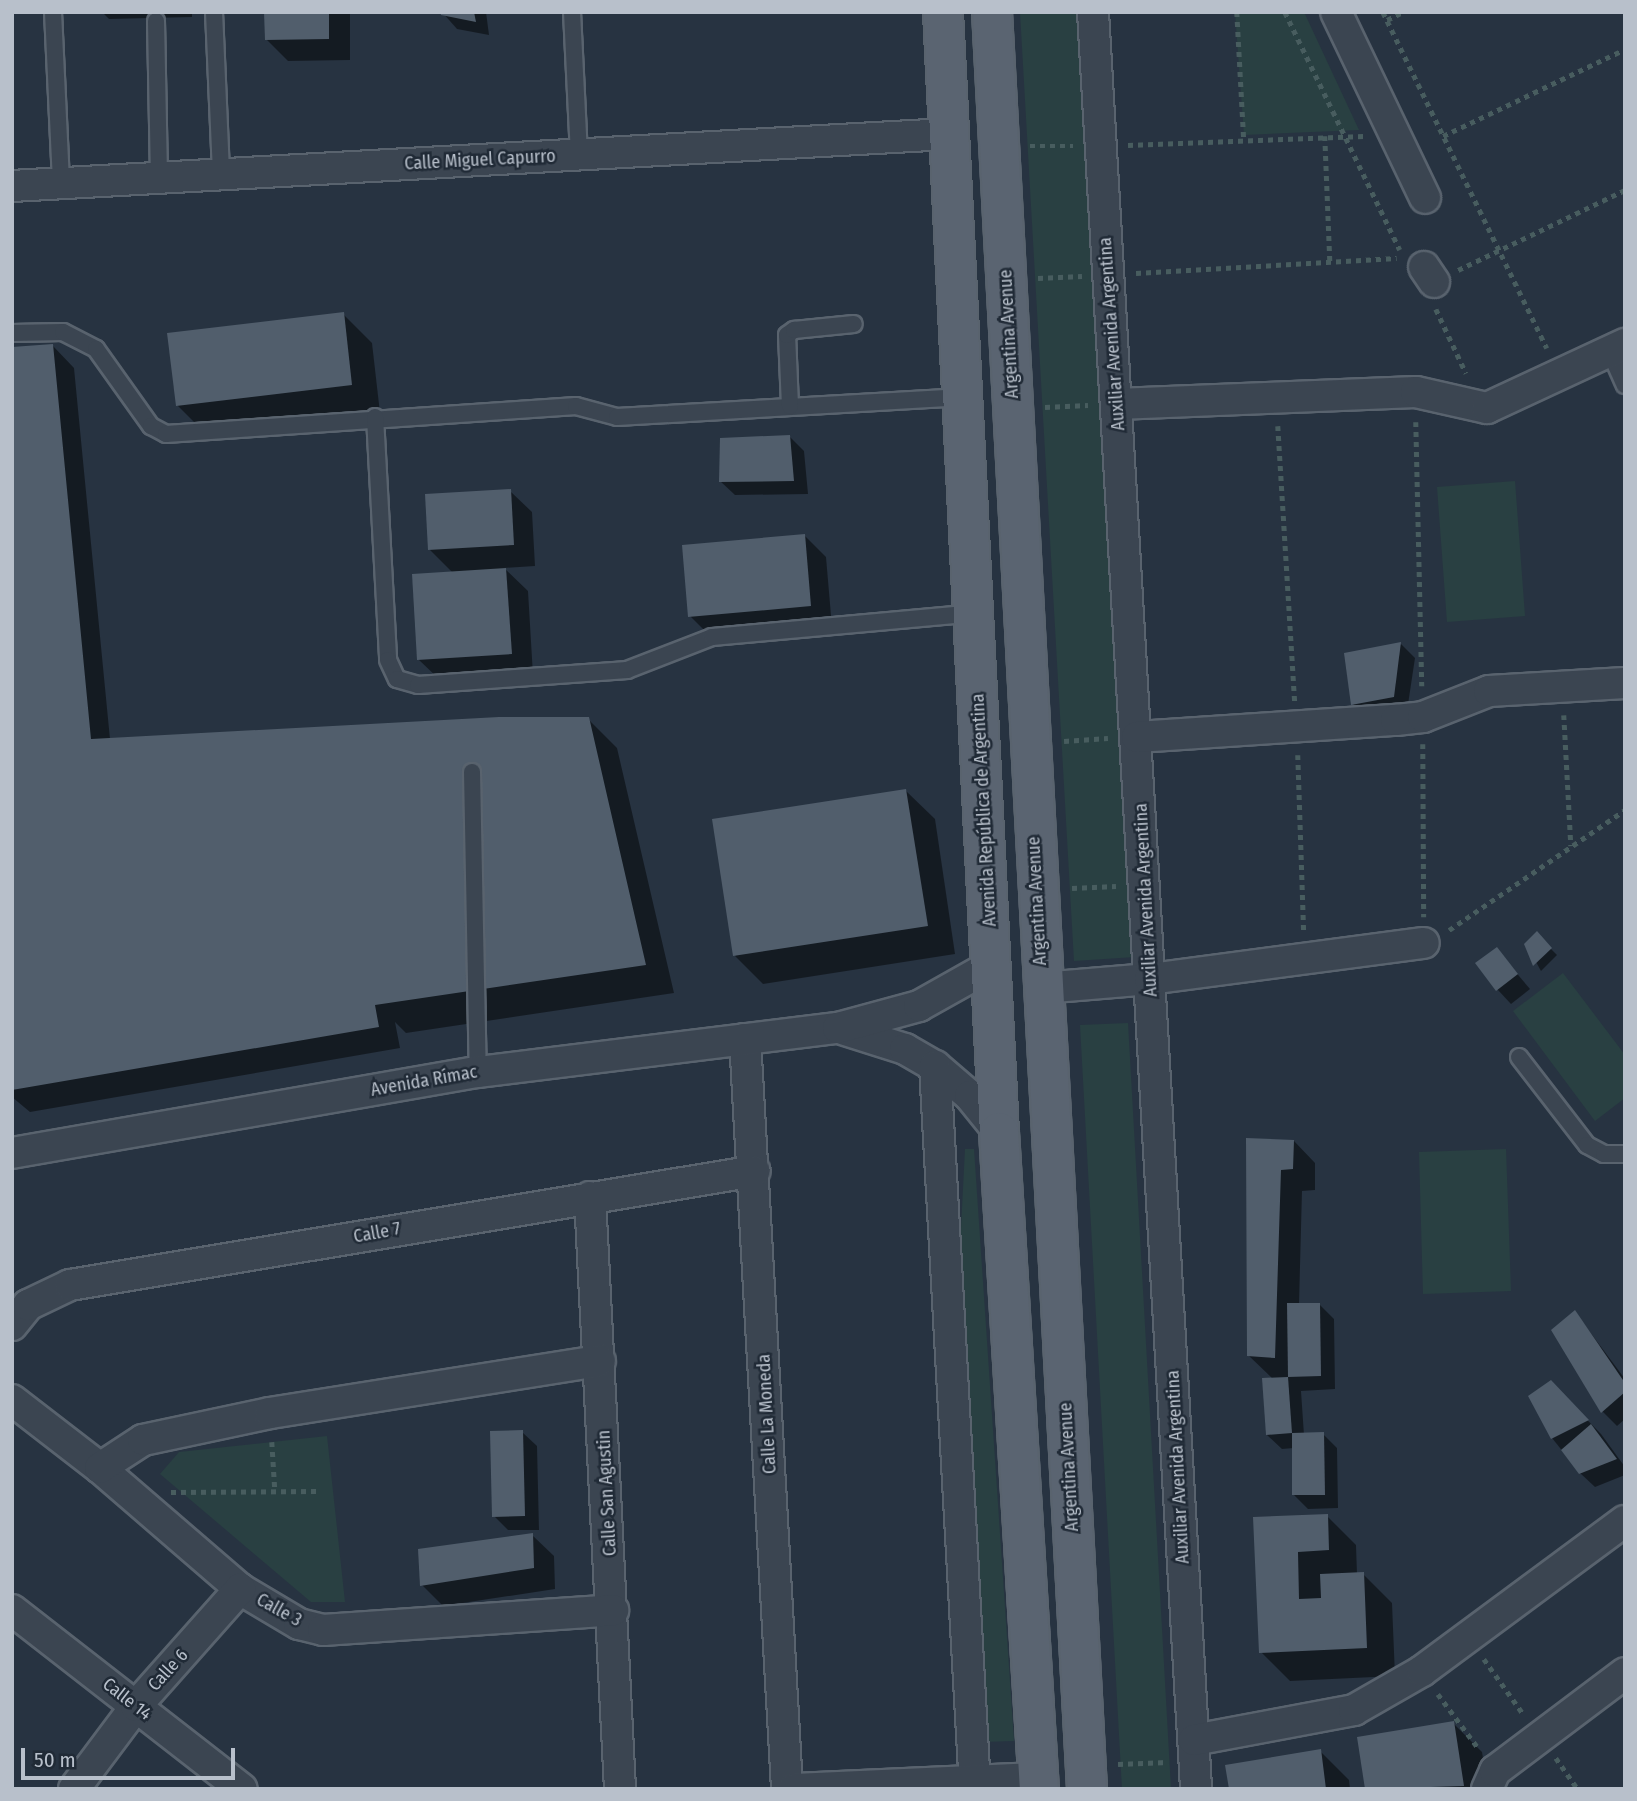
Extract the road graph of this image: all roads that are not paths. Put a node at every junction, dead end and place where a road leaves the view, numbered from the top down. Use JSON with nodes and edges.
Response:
{"nodes":[{"id":1,"x":53,"y":12,"type":"edge"},
{"id":2,"x":214,"y":12,"type":"edge"},
{"id":3,"x":572,"y":12,"type":"edge"},
{"id":4,"x":943,"y":12,"type":"edge"},
{"id":5,"x":992,"y":12,"type":"edge"},
{"id":6,"x":1093,"y":12,"type":"edge"},
{"id":7,"x":1336,"y":12,"type":"edge"},
{"id":8,"x":156,"y":21,"type":"dead end"},
{"id":9,"x":948,"y":134,"type":"junction"},
{"id":10,"x":579,"y":154,"type":"junction"},
{"id":11,"x":221,"y":174,"type":"junction"},
{"id":12,"x":159,"y":178,"type":"junction"},
{"id":13,"x":61,"y":183,"type":"junction"},
{"id":14,"x":12,"y":186,"type":"edge"},
{"id":15,"x":1425,"y":198,"type":"dead end"},
{"id":16,"x":854,"y":324,"type":"dead end"},
{"id":17,"x":12,"y":333,"type":"edge"},
{"id":18,"x":1617,"y":348,"type":"edge"},
{"id":19,"x":1625,"y":385,"type":"edge"},
{"id":20,"x":963,"y":397,"type":"junction"},
{"id":21,"x":1117,"y":404,"type":"junction"},
{"id":22,"x":790,"y":406,"type":"junction"},
{"id":23,"x":375,"y":416,"type":"junction"},
{"id":24,"x":974,"y":613,"type":"junction"},
{"id":25,"x":1625,"y":683,"type":"edge"},
{"id":26,"x":1137,"y":737,"type":"junction"},
{"id":27,"x":472,"y":772,"type":"dead end"},
{"id":28,"x":1424,"y":943,"type":"road end"},
{"id":29,"x":992,"y":965,"type":"junction"},
{"id":30,"x":1150,"y":979,"type":"junction"},
{"id":31,"x":1042,"y":988,"type":"junction"},
{"id":32,"x":838,"y":1028,"type":"junction"},
{"id":33,"x":745,"y":1039,"type":"junction"},
{"id":34,"x":1519,"y":1058,"type":"dead end"},
{"id":35,"x":935,"y":1066,"type":"junction"},
{"id":36,"x":478,"y":1072,"type":"junction"},
{"id":37,"x":999,"y":1132,"type":"junction"},
{"id":38,"x":12,"y":1153,"type":"edge"},
{"id":39,"x":1625,"y":1154,"type":"edge"},
{"id":40,"x":755,"y":1171,"type":"junction"},
{"id":41,"x":590,"y":1197,"type":"junction"},
{"id":42,"x":12,"y":1325,"type":"edge"},
{"id":43,"x":600,"y":1361,"type":"junction"},
{"id":44,"x":12,"y":1400,"type":"edge"},
{"id":45,"x":100,"y":1468,"type":"junction"},
{"id":46,"x":1625,"y":1521,"type":"edge"},
{"id":47,"x":240,"y":1589,"type":"junction"},
{"id":48,"x":12,"y":1610,"type":"edge"},
{"id":49,"x":614,"y":1610,"type":"junction"},
{"id":50,"x":1625,"y":1673,"type":"edge"},
{"id":51,"x":136,"y":1706,"type":"junction"},
{"id":52,"x":1194,"y":1740,"type":"junction"},
{"id":53,"x":1087,"y":1777,"type":"edge"},
{"id":54,"x":1491,"y":1780,"type":"edge"},
{"id":55,"x":1039,"y":1783,"type":"edge"},
{"id":56,"x":975,"y":1785,"type":"edge"},
{"id":57,"x":74,"y":1789,"type":"edge"},
{"id":58,"x":242,"y":1789,"type":"edge"},
{"id":59,"x":620,"y":1789,"type":"edge"},
{"id":60,"x":787,"y":1789,"type":"edge"},
{"id":61,"x":793,"y":1789,"type":"edge"},
{"id":62,"x":1196,"y":1789,"type":"edge"}],
"edges":[{"from":1,"to":13,"type":"lane"},
{"from":2,"to":11,"type":"lane"},
{"from":3,"to":10,"type":"lane"},
{"from":4,"to":9,"type":"main road"},
{"from":5,"to":31,"type":"main road","name":"Argentina Avenue"},
{"from":6,"to":21,"type":"street","name":"Auxiliar Avenida Argentina"},
{"from":7,"to":15,"type":"street"},
{"from":8,"to":12,"type":"lane"},
{"from":9,"to":10,"type":"street","name":"Calle Miguel Capurro"},
{"from":9,"to":20,"type":"main road"},
{"from":10,"to":11,"type":"street","name":"Calle Miguel Capurro"},
{"from":11,"to":12,"type":"street","name":"Calle Miguel Capurro"},
{"from":12,"to":13,"type":"street","name":"Calle Miguel Capurro"},
{"from":13,"to":14,"type":"street","name":"Calle Miguel Capurro"},
{"from":16,"to":22,"type":"lane"},
{"from":17,"to":23,"type":"lane"},
{"from":18,"to":19,"type":"lane"},
{"from":18,"to":21,"type":"street"},
{"from":20,"to":22,"type":"lane"},
{"from":20,"to":24,"type":"main road"},
{"from":21,"to":26,"type":"street","name":"Auxiliar Avenida Argentina"},
{"from":22,"to":23,"type":"lane"},
{"from":23,"to":24,"type":"lane"},
{"from":24,"to":29,"type":"main road","name":"Avenida República de Argentina"},
{"from":25,"to":26,"type":"street"},
{"from":26,"to":30,"type":"street","name":"Auxiliar Avenida Argentina"},
{"from":27,"to":36,"type":"lane"},
{"from":28,"to":30,"type":"street"},
{"from":29,"to":32,"type":"street","name":"Avenida Rímac"},
{"from":29,"to":37,"type":"main road","name":"Avenida República de Argentina"},
{"from":30,"to":31,"type":"street"},
{"from":30,"to":52,"type":"street","name":"Auxiliar Avenida Argentina"},
{"from":31,"to":53,"type":"main road","name":"Argentina Avenue"},
{"from":32,"to":33,"type":"street","name":"Avenida Rímac"},
{"from":32,"to":35,"type":"street","name":"Avenida Rímac"},
{"from":33,"to":36,"type":"street","name":"Avenida Rímac"},
{"from":33,"to":40,"type":"street","name":"Calle La Moneda"},
{"from":34,"to":39,"type":"lane"},
{"from":35,"to":37,"type":"street","name":"Avenida Rímac"},
{"from":35,"to":56,"type":"street"},
{"from":36,"to":38,"type":"street","name":"Avenida Rímac"},
{"from":37,"to":55,"type":"main road"},
{"from":40,"to":41,"type":"street","name":"Calle 7"},
{"from":40,"to":60,"type":"street","name":"Calle La Moneda"},
{"from":41,"to":42,"type":"street","name":"Calle 7"},
{"from":41,"to":43,"type":"street","name":"Calle San Agustin"},
{"from":43,"to":45,"type":"street"},
{"from":43,"to":49,"type":"street","name":"Calle San Agustin"},
{"from":44,"to":45,"type":"street","name":"Calle 3"},
{"from":45,"to":47,"type":"street","name":"Calle 3"},
{"from":46,"to":52,"type":"street"},
{"from":47,"to":49,"type":"street","name":"Calle 3"},
{"from":47,"to":51,"type":"street","name":"Calle 6"},
{"from":48,"to":51,"type":"street","name":"Calle 14"},
{"from":49,"to":59,"type":"street","name":"Calle San Agustin"},
{"from":50,"to":54,"type":"street"},
{"from":51,"to":57,"type":"street","name":"Calle 6"},
{"from":51,"to":58,"type":"street","name":"Calle 14"},
{"from":52,"to":62,"type":"street","name":"Auxiliar Avenida Argentina"},
{"from":55,"to":56,"type":"street"},
{"from":56,"to":61,"type":"street"}]}
